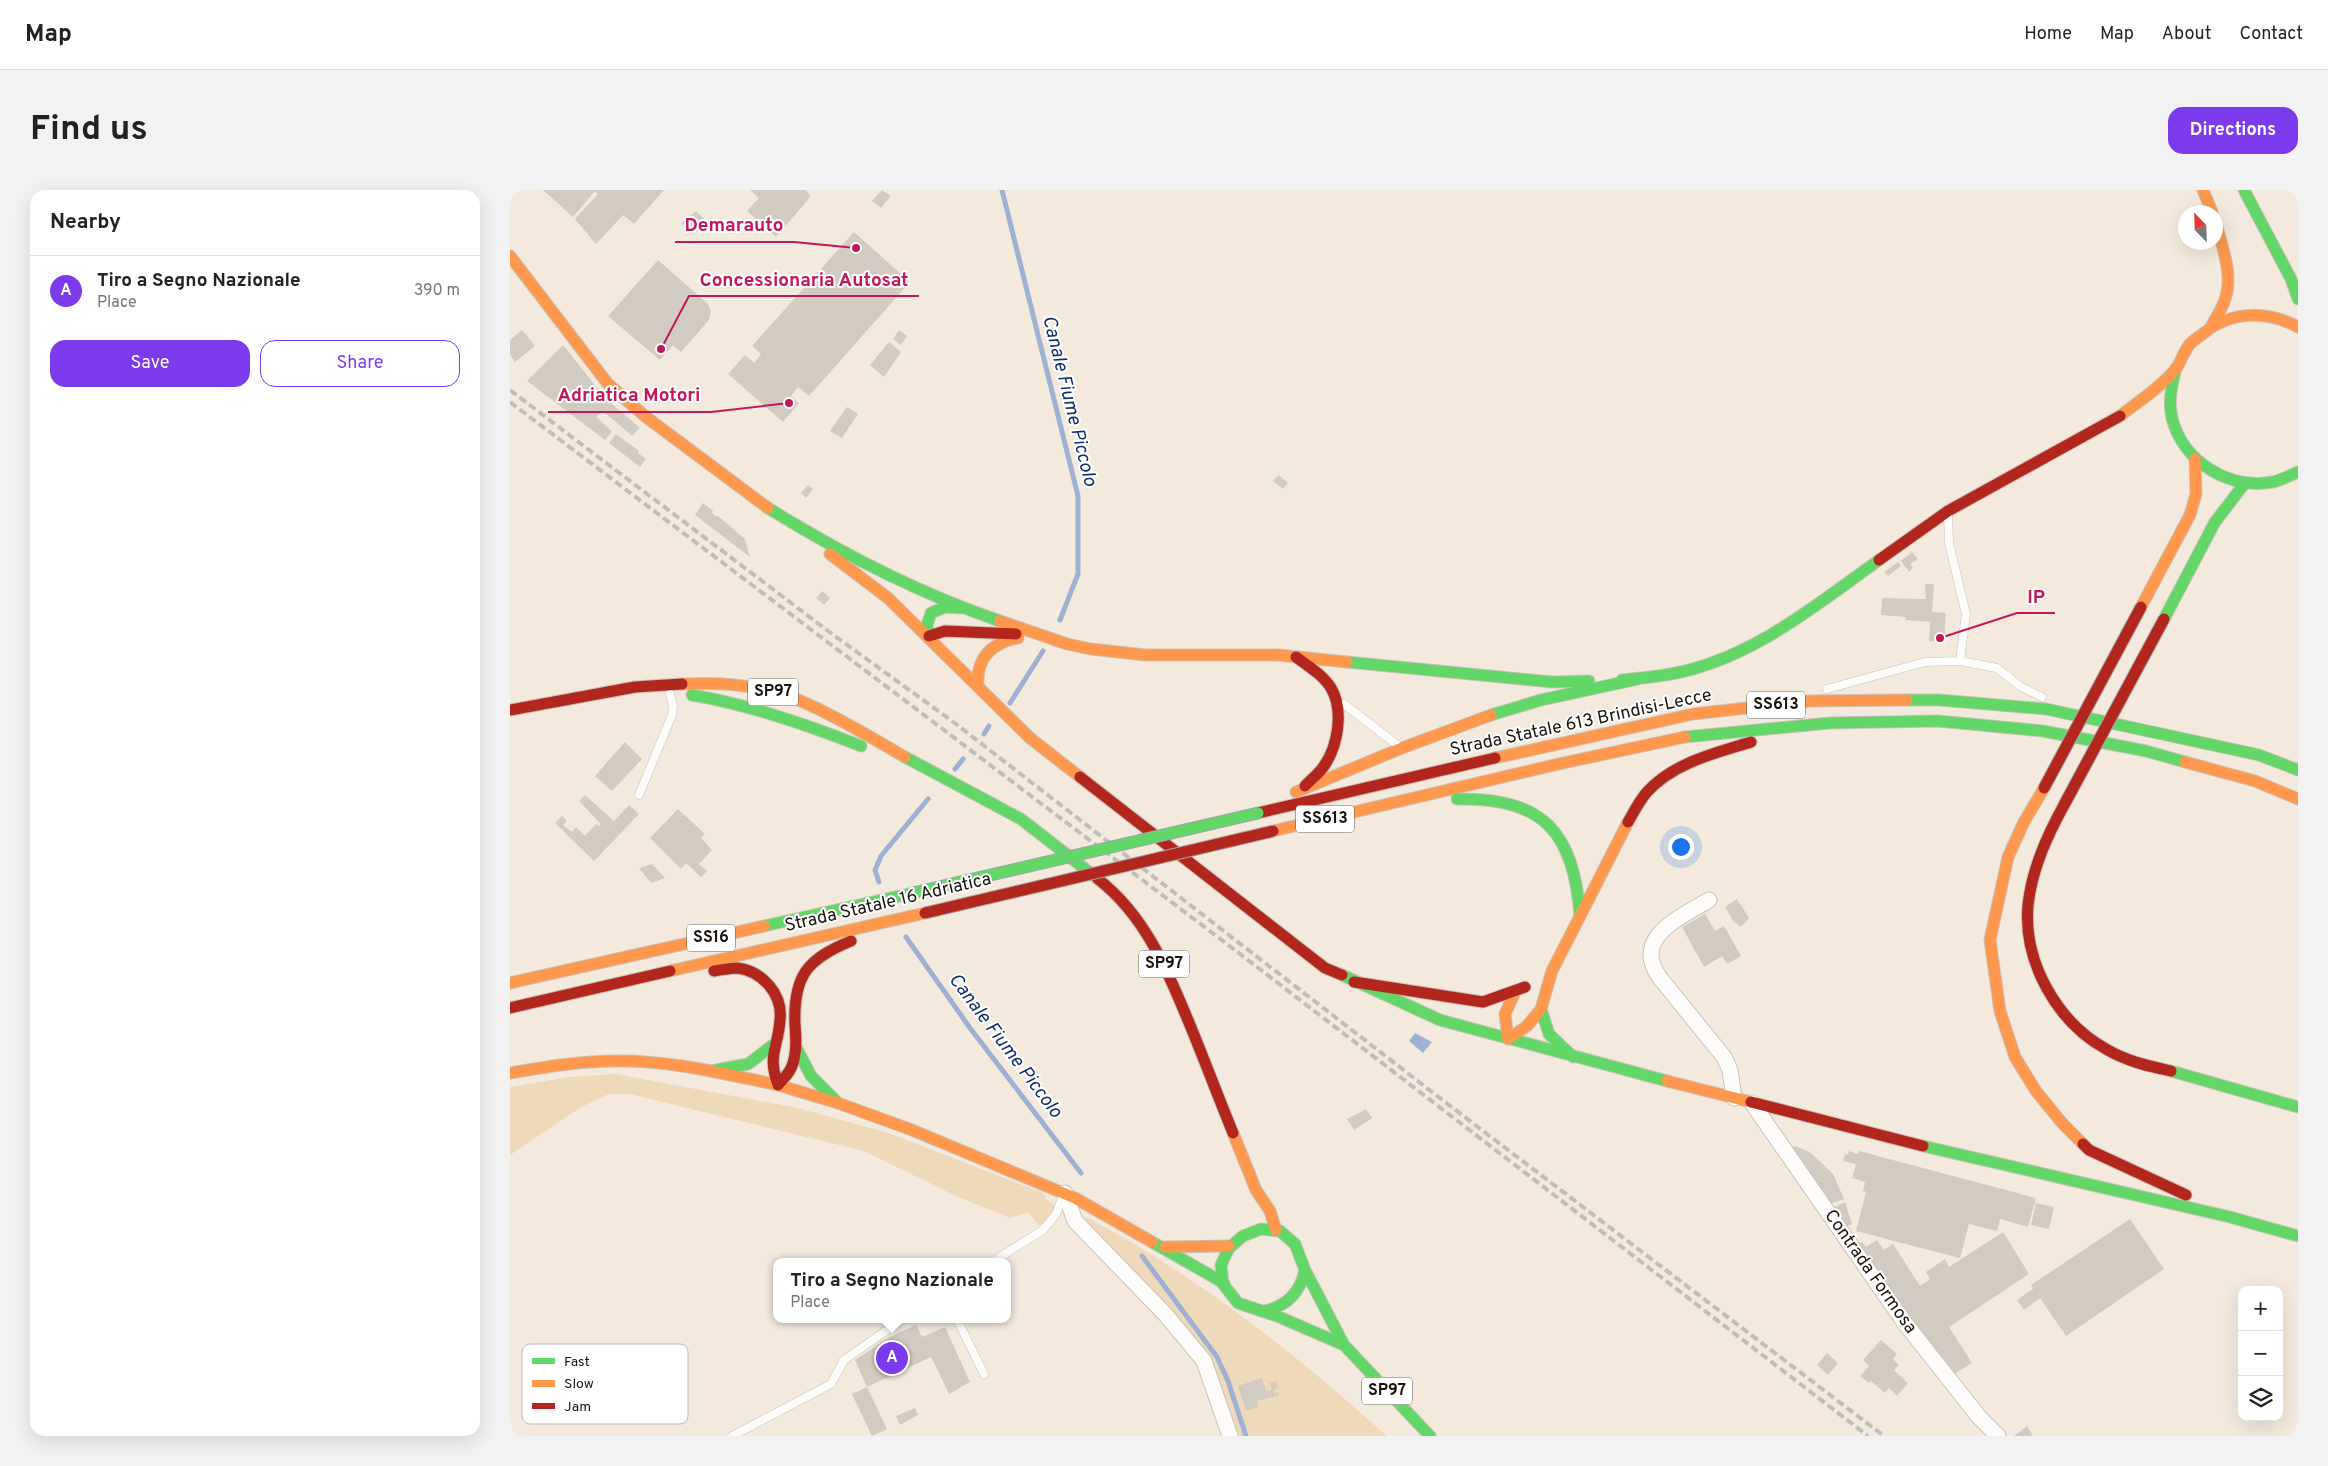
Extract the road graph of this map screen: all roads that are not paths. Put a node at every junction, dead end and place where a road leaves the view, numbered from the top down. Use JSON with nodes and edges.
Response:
{"nodes":[{"id":1,"x":2203,"y":190,"type":"edge"},
{"id":2,"x":2244,"y":190,"type":"edge"},
{"id":3,"x":2209,"y":205,"type":"edge"},
{"id":4,"x":2222,"y":250,"type":"edge"},
{"id":5,"x":510,"y":256,"type":"edge"},
{"id":6,"x":2298,"y":299,"type":"edge"},
{"id":7,"x":2211,"y":327,"type":"junction"},
{"id":8,"x":2298,"y":327,"type":"edge"},
{"id":9,"x":2176,"y":368,"type":"junction"},
{"id":10,"x":2195,"y":459,"type":"junction"},
{"id":11,"x":2298,"y":472,"type":"edge"},
{"id":12,"x":2246,"y":483,"type":"junction"},
{"id":13,"x":1948,"y":510,"type":"junction"},
{"id":14,"x":786,"y":520,"type":"junction"},
{"id":15,"x":1934,"y":530,"type":"junction"},
{"id":16,"x":1949,"y":543,"type":"junction"},
{"id":17,"x":965,"y":609,"type":"junction"},
{"id":18,"x":929,"y":636,"type":"junction"},
{"id":19,"x":1044,"y":636,"type":"junction"},
{"id":20,"x":1296,"y":657,"type":"junction"},
{"id":21,"x":1960,"y":661,"type":"junction"},
{"id":22,"x":1638,"y":679,"type":"junction"},
{"id":23,"x":978,"y":686,"type":"junction"},
{"id":24,"x":1816,"y":690,"type":"dead end"},
{"id":25,"x":670,"y":694,"type":"junction"},
{"id":26,"x":1335,"y":697,"type":"junction"},
{"id":27,"x":2049,"y":699,"type":"dead end"},
{"id":28,"x":558,"y":700,"type":"junction"},
{"id":29,"x":2077,"y":705,"type":"dead end"},
{"id":30,"x":2096,"y":709,"type":"dead end"},
{"id":31,"x":510,"y":710,"type":"edge"},
{"id":32,"x":2105,"y":711,"type":"dead end"},
{"id":33,"x":1663,"y":712,"type":"dead end"},
{"id":34,"x":2124,"y":715,"type":"dead end"},
{"id":35,"x":1830,"y":723,"type":"junction"},
{"id":36,"x":2198,"y":732,"type":"dead end"},
{"id":37,"x":1559,"y":743,"type":"junction"},
{"id":38,"x":2213,"y":744,"type":"junction"},
{"id":39,"x":1402,"y":748,"type":"junction"},
{"id":40,"x":2298,"y":770,"type":"edge"},
{"id":41,"x":1305,"y":787,"type":"junction"},
{"id":42,"x":967,"y":789,"type":"junction"},
{"id":43,"x":639,"y":795,"type":"dead end"},
{"id":44,"x":2298,"y":799,"type":"edge"},
{"id":45,"x":1378,"y":806,"type":"junction"},
{"id":46,"x":1258,"y":813,"type":"junction"},
{"id":47,"x":1274,"y":831,"type":"joint"},
{"id":48,"x":1709,"y":900,"type":"dead end"},
{"id":49,"x":925,"y":913,"type":"junction"},
{"id":50,"x":1580,"y":916,"type":"junction"},
{"id":51,"x":1552,"y":972,"type":"junction"},
{"id":52,"x":644,"y":977,"type":"junction"},
{"id":53,"x":1354,"y":982,"type":"junction"},
{"id":54,"x":510,"y":983,"type":"edge"},
{"id":55,"x":1515,"y":992,"type":"junction"},
{"id":56,"x":510,"y":1008,"type":"edge"},
{"id":57,"x":1541,"y":1009,"type":"junction"},
{"id":58,"x":1508,"y":1039,"type":"junction"},
{"id":59,"x":773,"y":1045,"type":"junction"},
{"id":60,"x":796,"y":1047,"type":"junction"},
{"id":61,"x":1573,"y":1057,"type":"junction"},
{"id":62,"x":711,"y":1071,"type":"junction"},
{"id":63,"x":510,"y":1073,"type":"edge"},
{"id":64,"x":778,"y":1085,"type":"junction"},
{"id":65,"x":1734,"y":1098,"type":"junction"},
{"id":66,"x":1751,"y":1102,"type":"junction"},
{"id":67,"x":838,"y":1103,"type":"junction"},
{"id":68,"x":2298,"y":1107,"type":"edge"},
{"id":69,"x":1064,"y":1193,"type":"junction"},
{"id":70,"x":2230,"y":1217,"type":"junction"},
{"id":71,"x":1276,"y":1230,"type":"junction"},
{"id":72,"x":2298,"y":1236,"type":"edge"},
{"id":73,"x":1229,"y":1246,"type":"junction"},
{"id":74,"x":1163,"y":1247,"type":"junction"},
{"id":75,"x":998,"y":1258,"type":"edge"},
{"id":76,"x":1305,"y":1270,"type":"junction"},
{"id":77,"x":1224,"y":1283,"type":"junction"},
{"id":78,"x":1264,"y":1311,"type":"junction"},
{"id":79,"x":897,"y":1323,"type":"edge"},
{"id":80,"x":959,"y":1323,"type":"edge"},
{"id":81,"x":1344,"y":1345,"type":"junction"},
{"id":82,"x":984,"y":1374,"type":"dead end"},
{"id":83,"x":732,"y":1436,"type":"edge"},
{"id":84,"x":1230,"y":1436,"type":"edge"},
{"id":85,"x":1430,"y":1436,"type":"edge"},
{"id":86,"x":1998,"y":1436,"type":"edge"}],
"edges":[{"from":1,"to":3,"type":"main road"},
{"from":2,"to":6,"type":"main road"},
{"from":4,"to":7,"type":"main road"},
{"from":5,"to":14,"type":"main road"},
{"from":7,"to":8,"type":"main road"},
{"from":7,"to":9,"type":"main road"},
{"from":9,"to":10,"type":"main road"},
{"from":9,"to":13,"type":"main road"},
{"from":10,"to":12,"type":"main road"},
{"from":10,"to":70,"type":"main road","bridge":true},
{"from":11,"to":12,"type":"main road"},
{"from":12,"to":68,"type":"main road","bridge":true},
{"from":13,"to":15,"type":"main road"},
{"from":13,"to":16,"type":"lane"},
{"from":14,"to":17,"type":"main road"},
{"from":14,"to":18,"type":"main road"},
{"from":15,"to":16,"type":"lane"},
{"from":15,"to":22,"type":"main road"},
{"from":16,"to":21,"type":"lane"},
{"from":17,"to":18,"type":"main road"},
{"from":17,"to":19,"type":"main road"},
{"from":18,"to":19,"type":"main road"},
{"from":18,"to":23,"type":"main road"},
{"from":19,"to":20,"type":"main road"},
{"from":19,"to":23,"type":"main road"},
{"from":20,"to":22,"type":"main road"},
{"from":20,"to":26,"type":"main road"},
{"from":21,"to":24,"type":"lane"},
{"from":21,"to":27,"type":"lane"},
{"from":22,"to":39,"type":"main road"},
{"from":23,"to":53,"type":"main road"},
{"from":25,"to":28,"type":"main road","number":"SP97"},
{"from":25,"to":42,"type":"main road","number":"SP97"},
{"from":25,"to":43,"type":"lane"},
{"from":26,"to":39,"type":"lane"},
{"from":26,"to":41,"type":"main road"},
{"from":28,"to":31,"type":"main road","number":"SP97"},
{"from":28,"to":42,"type":"main road","number":"SP97"},
{"from":29,"to":30,"type":"lane"},
{"from":32,"to":34,"type":"lane"},
{"from":33,"to":37,"type":"lane"},
{"from":35,"to":44,"type":"main road","name":"Strada Statale 613 Brindisi-Lecce","number":"SS613"},
{"from":35,"to":45,"type":"main road","name":"Strada Statale 613 Brindisi-Lecce","number":"SS613"},
{"from":35,"to":50,"type":"main road"},
{"from":36,"to":38,"type":"lane"},
{"from":37,"to":38,"type":"main road","name":"Strada Statale 613 Brindisi-Lecce","number":"SS613"},
{"from":37,"to":46,"type":"main road","name":"Strada Statale 613 Brindisi-Lecce","number":"SS613"},
{"from":38,"to":40,"type":"main road","name":"Strada Statale 613 Brindisi-Lecce","number":"SS613"},
{"from":39,"to":41,"type":"main road"},
{"from":41,"to":46,"type":"main road"},
{"from":42,"to":71,"type":"main road","number":"SP97"},
{"from":45,"to":47,"type":"main road","name":"Strada Statale 613 Brindisi-Lecce","number":"SS613"},
{"from":45,"to":50,"type":"main road"},
{"from":46,"to":54,"type":"main road","name":"Strada Statale 16 Adriatica","number":"SS16","bridge":true},
{"from":47,"to":49,"type":"main road","name":"Strada Statale 16 Adriatica","number":"SS16","bridge":true},
{"from":48,"to":65,"type":"street"},
{"from":49,"to":52,"type":"main road","name":"Strada Statale 16 Adriatica","number":"SS16"},
{"from":49,"to":60,"type":"main road","number":"SS16"},
{"from":50,"to":51,"type":"main road"},
{"from":51,"to":55,"type":"main road"},
{"from":51,"to":57,"type":"main road"},
{"from":52,"to":56,"type":"main road","name":"Strada Statale 16 Adriatica","number":"SS16"},
{"from":52,"to":59,"type":"main road","number":"SS16"},
{"from":53,"to":55,"type":"main road"},
{"from":53,"to":58,"type":"main road"},
{"from":55,"to":58,"type":"main road"},
{"from":57,"to":58,"type":"main road"},
{"from":57,"to":61,"type":"main road"},
{"from":58,"to":61,"type":"main road"},
{"from":59,"to":62,"type":"main road"},
{"from":59,"to":64,"type":"main road","number":"SS16"},
{"from":60,"to":64,"type":"main road","number":"SS16"},
{"from":60,"to":67,"type":"main road","number":"SS16"},
{"from":61,"to":65,"type":"main road"},
{"from":62,"to":63,"type":"main road"},
{"from":62,"to":64,"type":"main road"},
{"from":64,"to":67,"type":"main road"},
{"from":65,"to":66,"type":"main road"},
{"from":66,"to":70,"type":"main road"},
{"from":66,"to":86,"type":"street","name":"Contrada Formosa"},
{"from":67,"to":69,"type":"main road"},
{"from":69,"to":74,"type":"main road"},
{"from":69,"to":75,"type":"lane"},
{"from":69,"to":84,"type":"street"},
{"from":70,"to":72,"type":"main road"},
{"from":71,"to":73,"type":"main road"},
{"from":71,"to":76,"type":"main road"},
{"from":73,"to":74,"type":"main road"},
{"from":73,"to":77,"type":"main road"},
{"from":74,"to":77,"type":"main road"},
{"from":76,"to":78,"type":"main road"},
{"from":76,"to":81,"type":"main road","number":"SP97"},
{"from":77,"to":78,"type":"main road"},
{"from":78,"to":81,"type":"main road","number":"SP97"},
{"from":79,"to":83,"type":"lane"},
{"from":80,"to":82,"type":"lane"},
{"from":81,"to":85,"type":"main road","number":"SP97"}]}
